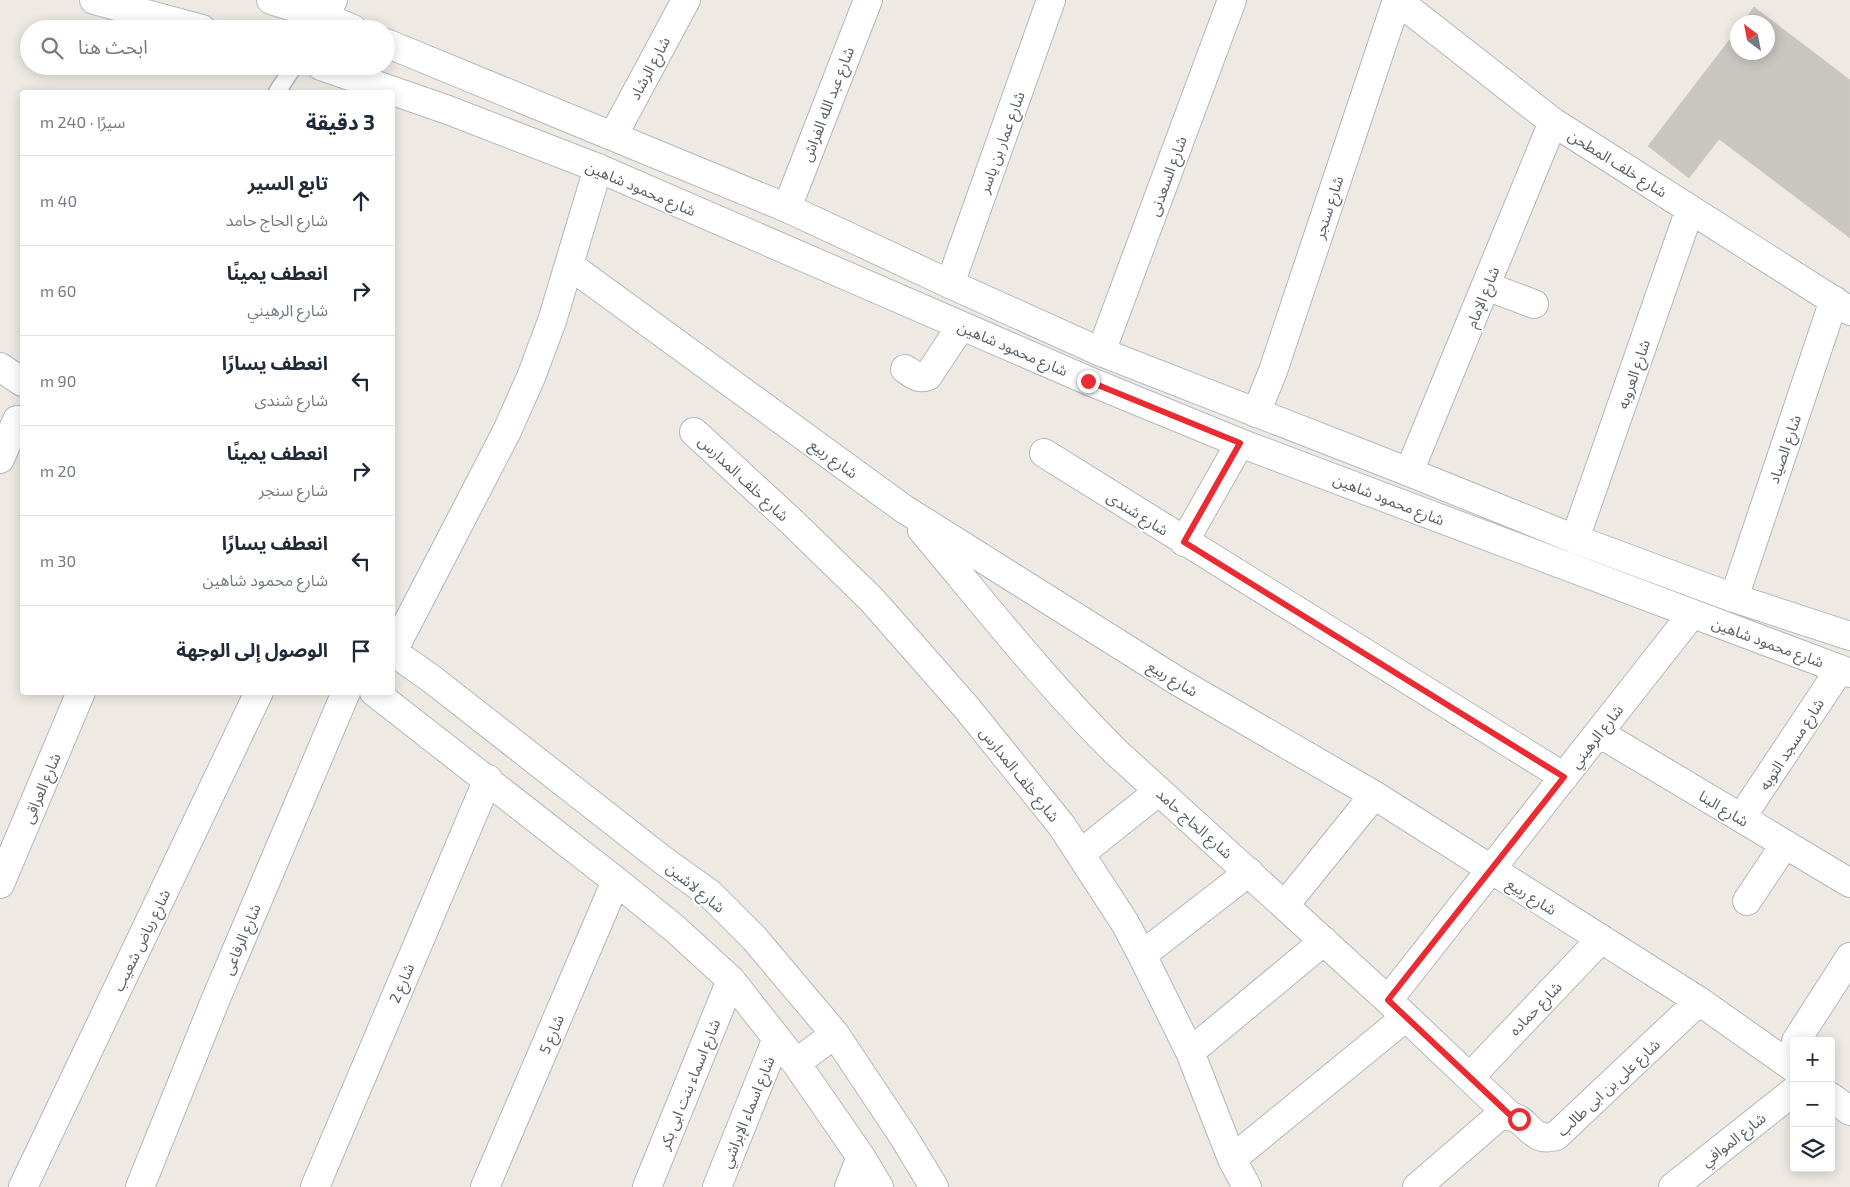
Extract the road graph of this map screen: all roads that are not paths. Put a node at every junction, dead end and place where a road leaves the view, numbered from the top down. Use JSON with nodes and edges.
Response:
{"nodes":[{"id":1,"x":94,"y":0,"type":"edge"},
{"id":2,"x":271,"y":0,"type":"edge"},
{"id":3,"x":686,"y":0,"type":"edge"},
{"id":4,"x":868,"y":0,"type":"edge"},
{"id":5,"x":1051,"y":0,"type":"edge"},
{"id":6,"x":1232,"y":0,"type":"edge"},
{"id":7,"x":1397,"y":0,"type":"edge"},
{"id":8,"x":328,"y":8,"type":"edge"},
{"id":9,"x":168,"y":20,"type":"edge"},
{"id":10,"x":342,"y":20,"type":"edge"},
{"id":11,"x":395,"y":47,"type":"edge"},
{"id":12,"x":288,"y":75,"type":"edge"},
{"id":13,"x":347,"y":75,"type":"edge"},
{"id":14,"x":278,"y":90,"type":"edge"},
{"id":15,"x":390,"y":90,"type":"edge"},
{"id":16,"x":395,"y":92,"type":"edge"},
{"id":17,"x":1553,"y":122,"type":"junction"},
{"id":18,"x":613,"y":136,"type":"junction"},
{"id":19,"x":598,"y":168,"type":"junction"},
{"id":20,"x":787,"y":208,"type":"junction"},
{"id":21,"x":1690,"y":208,"type":"junction"},
{"id":22,"x":569,"y":265,"type":"junction"},
{"id":23,"x":950,"y":284,"type":"junction"},
{"id":24,"x":1486,"y":286,"type":"junction"},
{"id":25,"x":1534,"y":304,"type":"dead end"},
{"id":26,"x":1842,"y":306,"type":"edge"},
{"id":27,"x":961,"y":326,"type":"junction"},
{"id":28,"x":1101,"y":352,"type":"junction"},
{"id":29,"x":0,"y":367,"type":"edge"},
{"id":30,"x":905,"y":369,"type":"dead end"},
{"id":31,"x":20,"y":381,"type":"edge"},
{"id":32,"x":1256,"y":413,"type":"junction"},
{"id":33,"x":13,"y":417,"type":"edge"},
{"id":34,"x":694,"y":432,"type":"dead end"},
{"id":35,"x":1240,"y":443,"type":"junction"},
{"id":36,"x":1044,"y":454,"type":"dead end"},
{"id":37,"x":0,"y":459,"type":"edge"},
{"id":38,"x":1409,"y":472,"type":"junction"},
{"id":39,"x":904,"y":509,"type":"junction"},
{"id":40,"x":1575,"y":539,"type":"junction"},
{"id":41,"x":1184,"y":542,"type":"junction"},
{"id":42,"x":1734,"y":598,"type":"junction"},
{"id":43,"x":1692,"y":614,"type":"junction"},
{"id":44,"x":1850,"y":636,"type":"edge"},
{"id":45,"x":395,"y":647,"type":"edge"},
{"id":46,"x":395,"y":652,"type":"edge"},
{"id":47,"x":1845,"y":671,"type":"edge"},
{"id":48,"x":80,"y":695,"type":"edge"},
{"id":49,"x":258,"y":695,"type":"edge"},
{"id":50,"x":345,"y":695,"type":"edge"},
{"id":51,"x":378,"y":695,"type":"edge"},
{"id":52,"x":1599,"y":733,"type":"junction"},
{"id":53,"x":1564,"y":777,"type":"junction"},
{"id":54,"x":488,"y":779,"type":"junction"},
{"id":55,"x":1159,"y":791,"type":"junction"},
{"id":56,"x":1374,"y":795,"type":"junction"},
{"id":57,"x":1741,"y":818,"type":"junction"},
{"id":58,"x":1785,"y":844,"type":"junction"},
{"id":59,"x":1080,"y":854,"type":"junction"},
{"id":60,"x":1491,"y":870,"type":"junction"},
{"id":61,"x":1249,"y":872,"type":"junction"},
{"id":62,"x":616,"y":881,"type":"junction"},
{"id":63,"x":1850,"y":883,"type":"edge"},
{"id":64,"x":0,"y":884,"type":"edge"},
{"id":65,"x":1747,"y":901,"type":"dead end"},
{"id":66,"x":1285,"y":905,"type":"junction"},
{"id":67,"x":1601,"y":939,"type":"junction"},
{"id":68,"x":1324,"y":942,"type":"junction"},
{"id":69,"x":1142,"y":955,"type":"junction"},
{"id":70,"x":1850,"y":957,"type":"edge"},
{"id":71,"x":731,"y":980,"type":"junction"},
{"id":72,"x":1699,"y":1001,"type":"junction"},
{"id":73,"x":1397,"y":1008,"type":"junction"},
{"id":74,"x":835,"y":1034,"type":"junction"},
{"id":75,"x":1802,"y":1037,"type":"edge"},
{"id":76,"x":777,"y":1038,"type":"junction"},
{"id":77,"x":1190,"y":1052,"type":"junction"},
{"id":78,"x":1790,"y":1052,"type":"edge"},
{"id":79,"x":796,"y":1063,"type":"junction"},
{"id":80,"x":1470,"y":1077,"type":"junction"},
{"id":81,"x":1790,"y":1094,"type":"edge"},
{"id":82,"x":1835,"y":1100,"type":"edge"},
{"id":83,"x":1850,"y":1111,"type":"edge"},
{"id":84,"x":1509,"y":1114,"type":"junction"},
{"id":85,"x":861,"y":1157,"type":"junction"},
{"id":86,"x":1232,"y":1159,"type":"junction"},
{"id":87,"x":22,"y":1187,"type":"edge"},
{"id":88,"x":140,"y":1187,"type":"edge"},
{"id":89,"x":315,"y":1187,"type":"edge"},
{"id":90,"x":485,"y":1187,"type":"edge"},
{"id":91,"x":647,"y":1187,"type":"edge"},
{"id":92,"x":717,"y":1187,"type":"edge"},
{"id":93,"x":849,"y":1187,"type":"edge"},
{"id":94,"x":879,"y":1187,"type":"edge"},
{"id":95,"x":934,"y":1187,"type":"edge"},
{"id":96,"x":1247,"y":1187,"type":"edge"},
{"id":97,"x":1417,"y":1187,"type":"edge"},
{"id":98,"x":1673,"y":1187,"type":"edge"}],
"edges":[{"from":1,"to":9,"type":"street"},
{"from":2,"to":8,"type":"street"},
{"from":3,"to":18,"type":"street","name":"شارع الرشاد"},
{"from":4,"to":20,"type":"street","name":"شارع عبد الله الفراش"},
{"from":5,"to":23,"type":"street","name":"شارع عمار بن ياسر"},
{"from":6,"to":28,"type":"street","name":"شارع السعدنى"},
{"from":7,"to":17,"type":"street","name":"شارع خلف المطحن"},
{"from":7,"to":32,"type":"street","name":"شارع سنجر"},
{"from":8,"to":10,"type":"street"},
{"from":11,"to":18,"type":"street","name":"شارع محمود شاهين"},
{"from":12,"to":14,"type":"lane"},
{"from":13,"to":15,"type":"street","name":"شارع محمود شاهين"},
{"from":16,"to":19,"type":"street","name":"شارع محمود شاهين"},
{"from":17,"to":21,"type":"street","name":"شارع خلف المطحن"},
{"from":17,"to":24,"type":"street","name":"شارع الإمام"},
{"from":18,"to":20,"type":"street","name":"شارع محمود شاهين"},
{"from":19,"to":22,"type":"street"},
{"from":19,"to":27,"type":"street","name":"شارع محمود شاهين"},
{"from":20,"to":23,"type":"street","name":"شارع محمود شاهين"},
{"from":21,"to":26,"type":"street","name":"شارع خلف المطحن"},
{"from":21,"to":40,"type":"street","name":"شارع العروبه"},
{"from":22,"to":39,"type":"street","name":"شارع ربيع"},
{"from":22,"to":45,"type":"street"},
{"from":23,"to":28,"type":"street","name":"شارع محمود شاهين"},
{"from":24,"to":25,"type":"street"},
{"from":24,"to":38,"type":"street","name":"شارع الإمام"},
{"from":26,"to":42,"type":"street","name":"شارع الصياد"},
{"from":27,"to":30,"type":"street"},
{"from":27,"to":35,"type":"street","name":"شارع محمود شاهين"},
{"from":28,"to":32,"type":"street","name":"شارع محمود شاهين"},
{"from":29,"to":31,"type":"street"},
{"from":32,"to":38,"type":"street","name":"شارع محمود شاهين"},
{"from":33,"to":37,"type":"street"},
{"from":34,"to":59,"type":"street","name":"شارع خلف المدارس"},
{"from":35,"to":41,"type":"street"},
{"from":35,"to":43,"type":"street","name":"شارع محمود شاهين"},
{"from":36,"to":41,"type":"street","name":"شارع شندى"},
{"from":38,"to":40,"type":"street","name":"شارع محمود شاهين"},
{"from":39,"to":55,"type":"street","name":"شارع الحاج حامد"},
{"from":39,"to":56,"type":"street","name":"شارع ربيع"},
{"from":40,"to":42,"type":"street","name":"شارع محمود شاهين"},
{"from":41,"to":53,"type":"street","name":"شارع شندى"},
{"from":42,"to":44,"type":"street","name":"شارع محمود شاهين"},
{"from":43,"to":47,"type":"street","name":"شارع محمود شاهين"},
{"from":43,"to":52,"type":"street","name":"شارع الرهيني"},
{"from":46,"to":74,"type":"street","name":"شارع لاشين"},
{"from":47,"to":57,"type":"street","name":"شارع مسجد التوبه"},
{"from":48,"to":64,"type":"street","name":"شارع العراقى"},
{"from":49,"to":87,"type":"street","name":"شارع رياض شعيب"},
{"from":50,"to":88,"type":"street","name":"شارع الرفاعى"},
{"from":51,"to":54,"type":"street"},
{"from":52,"to":53,"type":"street","name":"شارع الرهيني"},
{"from":52,"to":57,"type":"street","name":"شارع البنا"},
{"from":53,"to":60,"type":"street","name":"شارع الرهيني"},
{"from":54,"to":62,"type":"street"},
{"from":54,"to":89,"type":"street","name":"شارع 2"},
{"from":55,"to":59,"type":"street"},
{"from":55,"to":61,"type":"street","name":"شارع الحاج حامد"},
{"from":56,"to":60,"type":"street","name":"شارع ربيع"},
{"from":56,"to":66,"type":"street"},
{"from":57,"to":58,"type":"street","name":"شارع البنا"},
{"from":58,"to":63,"type":"street","name":"شارع البنا"},
{"from":58,"to":65,"type":"street"},
{"from":59,"to":69,"type":"street","name":"شارع خلف المدارس"},
{"from":60,"to":67,"type":"street","name":"شارع ربيع"},
{"from":60,"to":73,"type":"street","name":"شارع الرهيني"},
{"from":61,"to":66,"type":"street","name":"شارع الحاج حامد"},
{"from":61,"to":69,"type":"street"},
{"from":62,"to":71,"type":"street"},
{"from":62,"to":90,"type":"street","name":"شارع 5"},
{"from":66,"to":68,"type":"street","name":"شارع الحاج حامد"},
{"from":67,"to":72,"type":"street","name":"شارع ربيع"},
{"from":67,"to":80,"type":"street","name":"شارع حماده"},
{"from":68,"to":73,"type":"street","name":"شارع الحاج حامد"},
{"from":68,"to":77,"type":"street"},
{"from":69,"to":77,"type":"street","name":"شارع خلف المدارس"},
{"from":70,"to":75,"type":"street"},
{"from":71,"to":76,"type":"street"},
{"from":71,"to":91,"type":"street","name":"شارع اسماء بنت ابى بكر"},
{"from":72,"to":78,"type":"street","name":"شارع ربيع"},
{"from":72,"to":84,"type":"street","name":"شارع على بن ابى طالب"},
{"from":73,"to":80,"type":"street","name":"شارع الحاج حامد"},
{"from":73,"to":86,"type":"street","name":"شارع الرهيني"},
{"from":74,"to":79,"type":"street"},
{"from":74,"to":95,"type":"street","name":"شارع لاشين"},
{"from":76,"to":79,"type":"street"},
{"from":76,"to":92,"type":"street","name":"شارع اسماء الإبراشي"},
{"from":77,"to":86,"type":"street","name":"شارع خلف المدارس"},
{"from":79,"to":85,"type":"street"},
{"from":80,"to":84,"type":"street","name":"شارع الحاج حامد"},
{"from":81,"to":98,"type":"street","name":"شارع الموافي"},
{"from":82,"to":83,"type":"street"},
{"from":84,"to":97,"type":"street"},
{"from":85,"to":93,"type":"street"},
{"from":85,"to":94,"type":"street"},
{"from":86,"to":96,"type":"street","name":"شارع خلف المدارس"}]}
